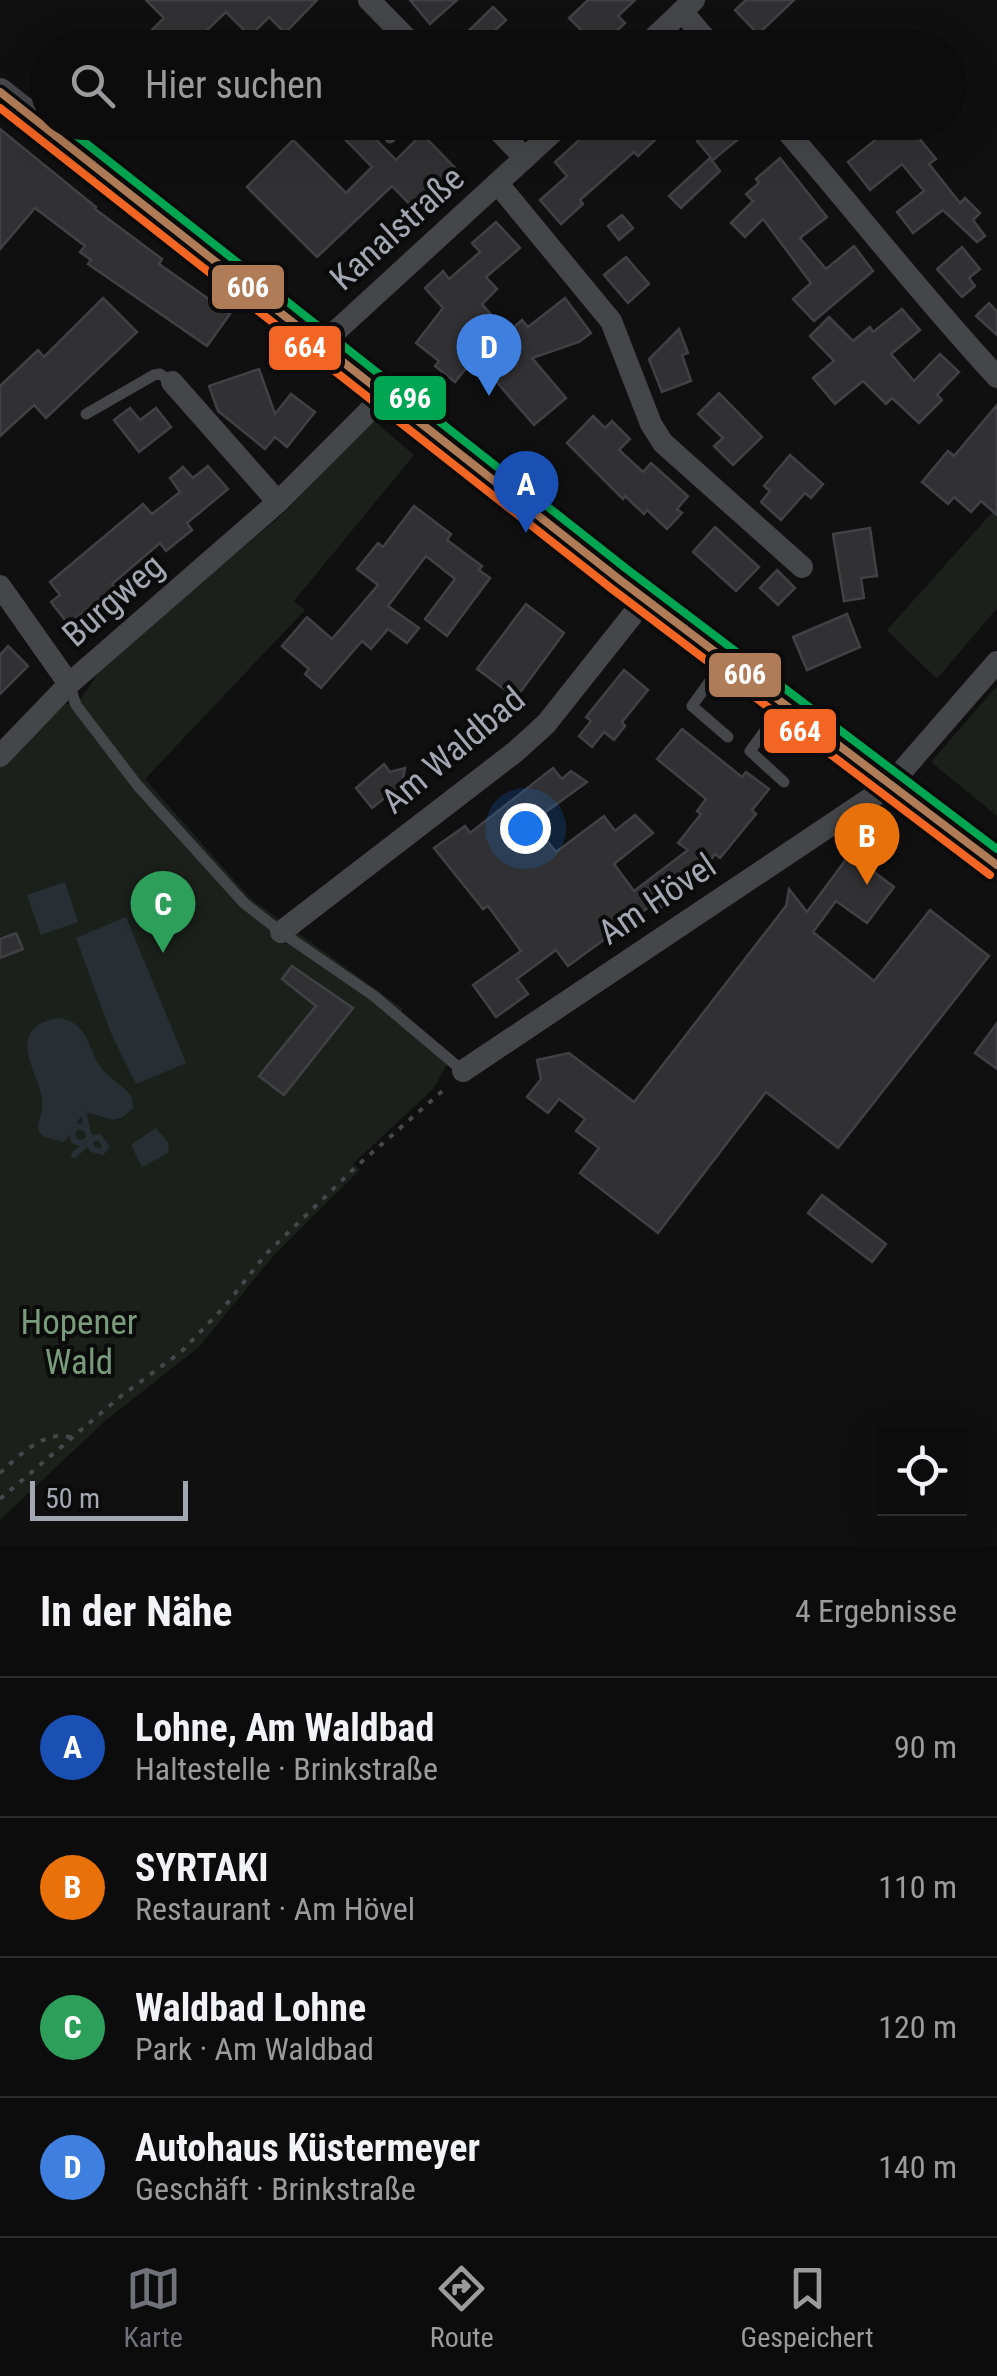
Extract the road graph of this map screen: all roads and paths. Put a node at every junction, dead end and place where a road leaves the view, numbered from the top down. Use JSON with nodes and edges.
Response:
{"nodes":[{"id":1,"x":381,"y":4,"type":"edge"},
{"id":2,"x":688,"y":6,"type":"edge"},
{"id":3,"x":402,"y":30,"type":"edge"},
{"id":4,"x":662,"y":30,"type":"edge"},
{"id":5,"x":703,"y":30,"type":"edge"},
{"id":6,"x":0,"y":92,"type":"edge"},
{"id":7,"x":30,"y":115,"type":"edge"},
{"id":8,"x":61,"y":140,"type":"edge"},
{"id":9,"x":508,"y":140,"type":"edge"},
{"id":10,"x":545,"y":140,"type":"edge"},
{"id":11,"x":795,"y":140,"type":"edge"},
{"id":12,"x":526,"y":158,"type":"junction"},
{"id":13,"x":498,"y":184,"type":"junction"},
{"id":14,"x":322,"y":344,"type":"junction"},
{"id":15,"x":997,"y":377,"type":"edge"},
{"id":16,"x":172,"y":382,"type":"joint"},
{"id":17,"x":384,"y":396,"type":"junction"},
{"id":18,"x":86,"y":414,"type":"dead end"},
{"id":19,"x":278,"y":502,"type":"junction"},
{"id":20,"x":802,"y":567,"type":"dead end"},
{"id":21,"x":0,"y":586,"type":"edge"},
{"id":22,"x":646,"y":598,"type":"junction"},
{"id":23,"x":726,"y":660,"type":"junction"},
{"id":24,"x":997,"y":662,"type":"edge"},
{"id":25,"x":69,"y":684,"type":"junction"},
{"id":26,"x":784,"y":705,"type":"junction"},
{"id":27,"x":728,"y":737,"type":"dead end"},
{"id":28,"x":0,"y":756,"type":"edge"},
{"id":29,"x":784,"y":782,"type":"dead end"},
{"id":30,"x":889,"y":786,"type":"junction"},
{"id":31,"x":997,"y":865,"type":"edge"},
{"id":32,"x":281,"y":932,"type":"junction"},
{"id":33,"x":464,"y":1071,"type":"junction"},
{"id":34,"x":72,"y":1438,"type":"junction"},
{"id":35,"x":0,"y":1473,"type":"edge"},
{"id":36,"x":0,"y":1499,"type":"edge"}],
"edges":[{"from":1,"to":3,"type":"street"},
{"from":2,"to":4,"type":"street"},
{"from":2,"to":5,"type":"street"},
{"from":6,"to":7,"type":"street"},
{"from":8,"to":14,"type":"street"},
{"from":9,"to":12,"type":"street"},
{"from":10,"to":12,"type":"street","name":"Kanalstraße"},
{"from":11,"to":15,"type":"street"},
{"from":12,"to":13,"type":"street","name":"Kanalstraße"},
{"from":13,"to":14,"type":"street","name":"Kanalstraße"},
{"from":13,"to":20,"type":"street"},
{"from":14,"to":17,"type":"street"},
{"from":16,"to":18,"type":"lane"},
{"from":16,"to":19,"type":"street"},
{"from":17,"to":19,"type":"street","name":"Burgweg"},
{"from":17,"to":22,"type":"street"},
{"from":19,"to":25,"type":"street","name":"Burgweg"},
{"from":21,"to":25,"type":"street"},
{"from":22,"to":23,"type":"street"},
{"from":22,"to":32,"type":"street","name":"Am Waldbad"},
{"from":23,"to":26,"type":"street"},
{"from":23,"to":27,"type":"lane"},
{"from":24,"to":30,"type":"street","name":"Am Hövel"},
{"from":25,"to":28,"type":"street","name":"Burgweg"},
{"from":25,"to":32,"type":"lane"},
{"from":26,"to":29,"type":"lane"},
{"from":26,"to":30,"type":"street"},
{"from":30,"to":31,"type":"street"},
{"from":30,"to":33,"type":"street","name":"Am Hövel"},
{"from":32,"to":33,"type":"lane"},
{"from":33,"to":34,"type":"path"},
{"from":34,"to":35,"type":"path"},
{"from":34,"to":36,"type":"path"}]}
